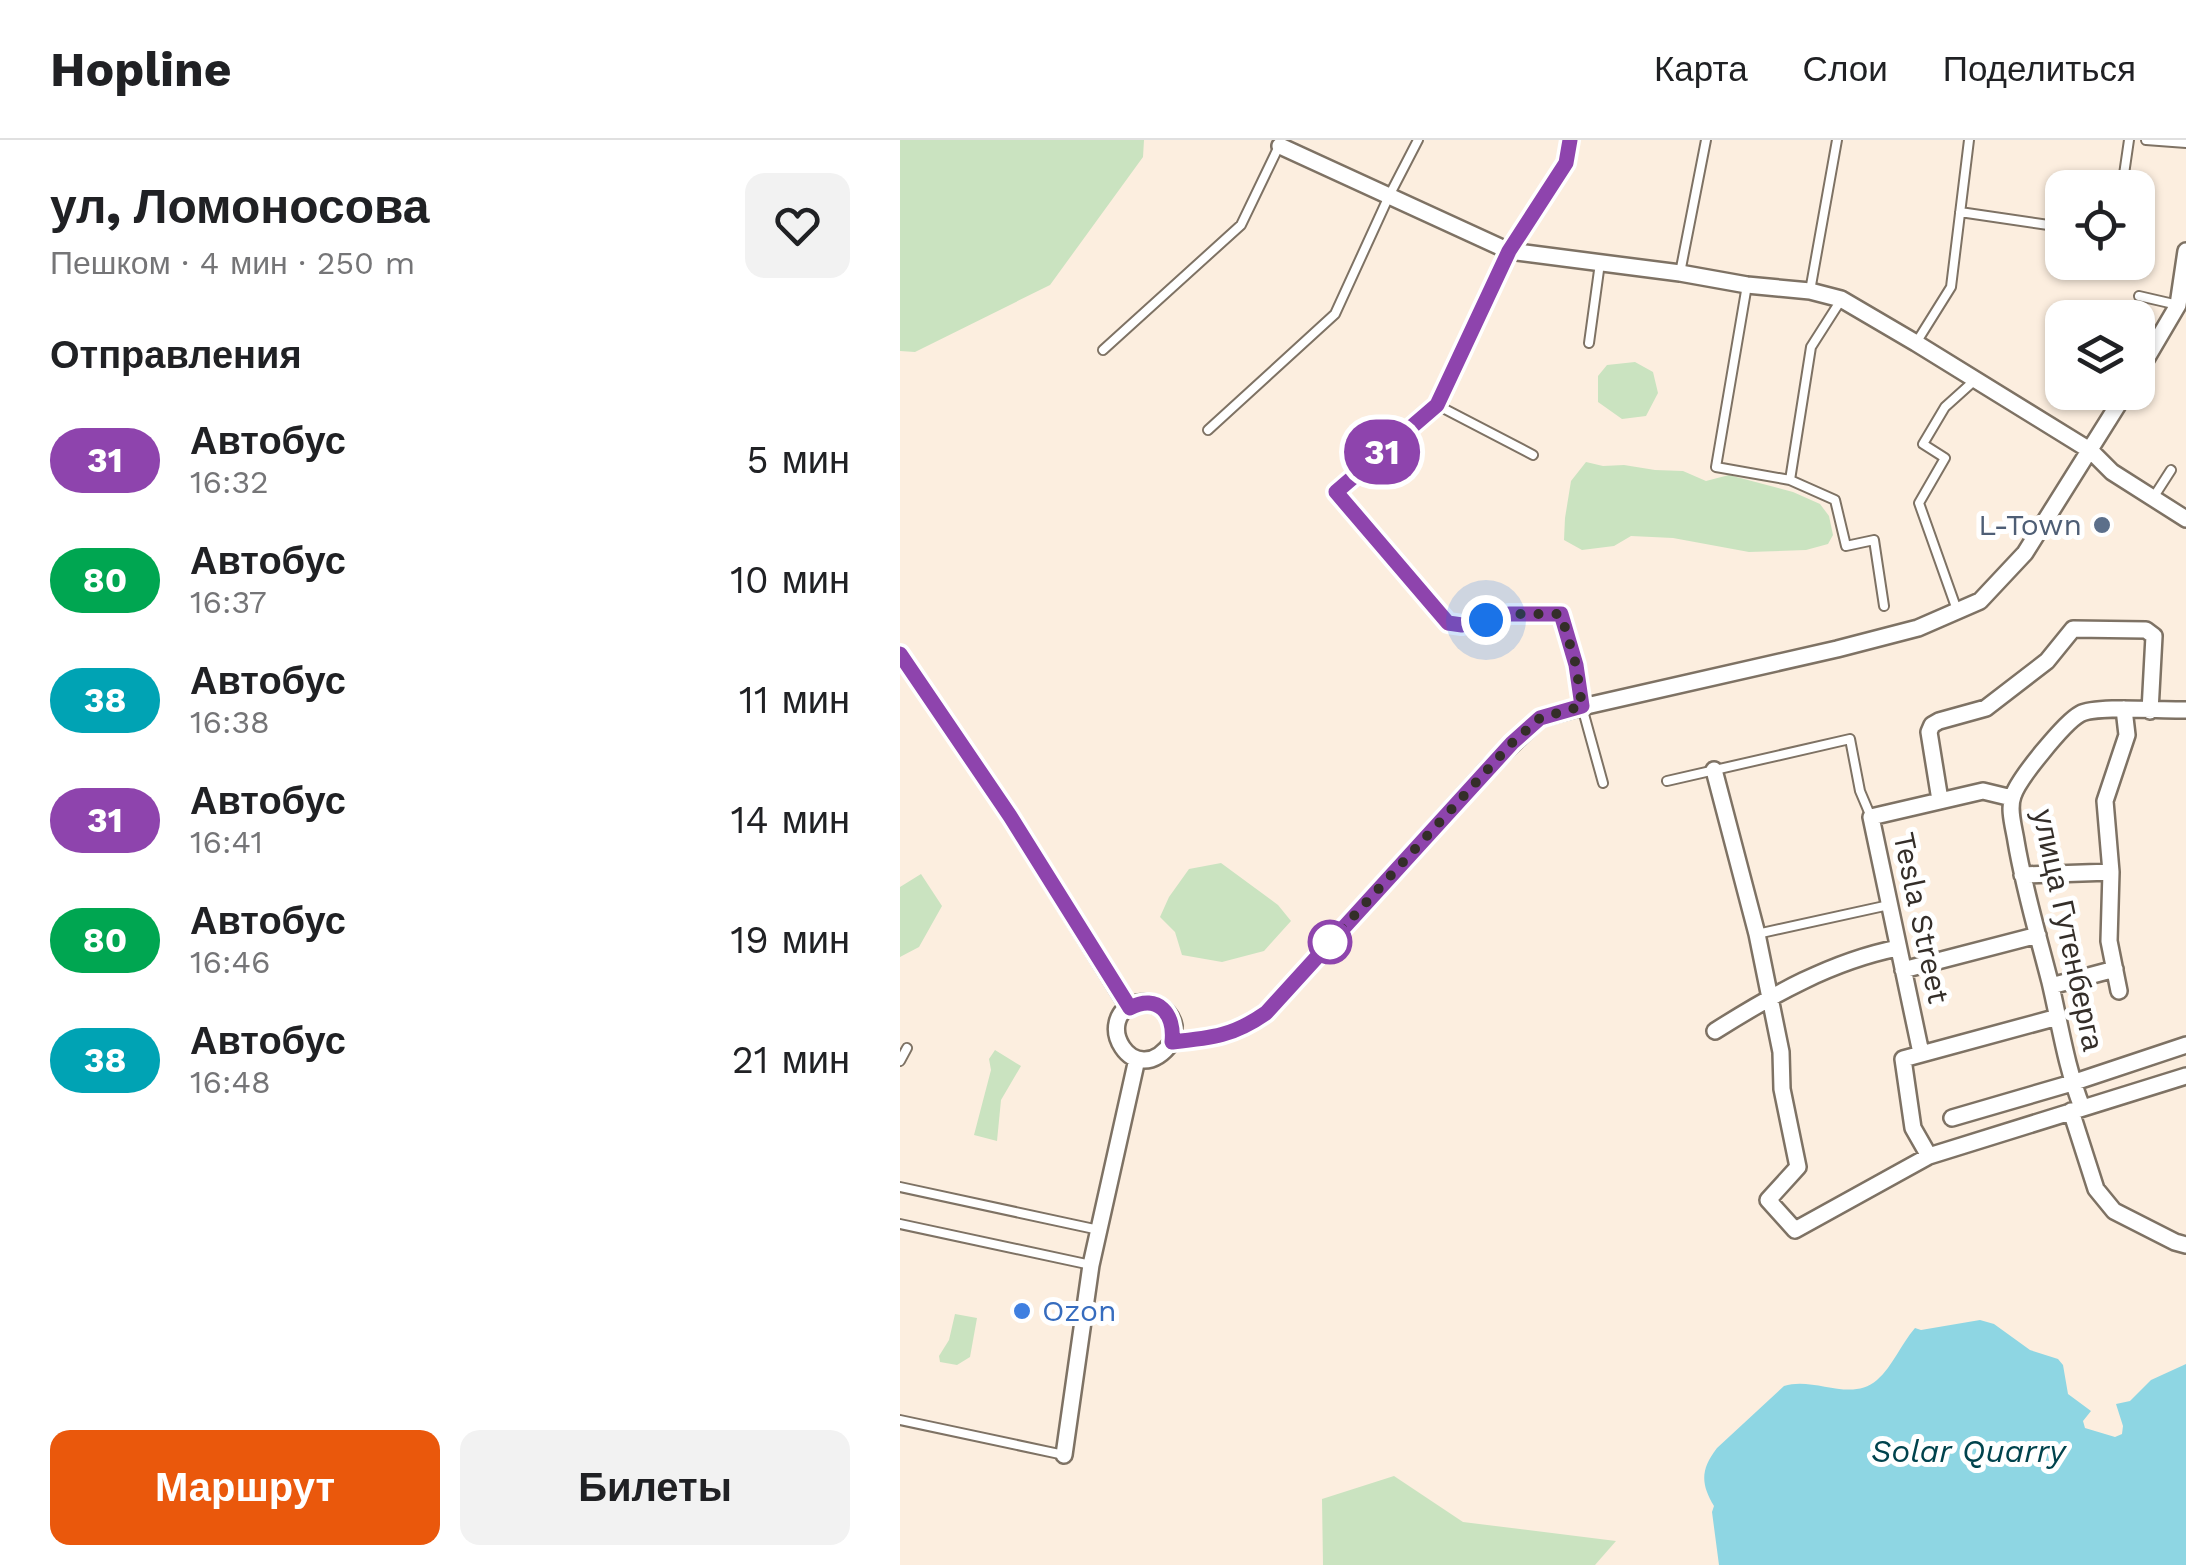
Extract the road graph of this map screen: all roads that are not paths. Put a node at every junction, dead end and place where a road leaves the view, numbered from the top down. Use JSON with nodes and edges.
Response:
{"nodes":[{"id":1,"x":1418,"y":140,"type":"edge"},
{"id":2,"x":1570,"y":140,"type":"edge"},
{"id":3,"x":1706,"y":140,"type":"edge"},
{"id":4,"x":1837,"y":140,"type":"edge"},
{"id":5,"x":1970,"y":140,"type":"edge"},
{"id":6,"x":2129,"y":140,"type":"edge"},
{"id":7,"x":2146,"y":140,"type":"edge"},
{"id":8,"x":1281,"y":143,"type":"edge"},
{"id":9,"x":2186,"y":144,"type":"edge"},
{"id":10,"x":2125,"y":170,"type":"edge"},
{"id":11,"x":1389,"y":196,"type":"junction"},
{"id":12,"x":1960,"y":212,"type":"junction"},
{"id":13,"x":2045,"y":224,"type":"edge"},
{"id":14,"x":1509,"y":251,"type":"junction"},
{"id":15,"x":2186,"y":252,"type":"edge"},
{"id":16,"x":1600,"y":263,"type":"junction"},
{"id":17,"x":1680,"y":273,"type":"junction"},
{"id":18,"x":1747,"y":286,"type":"junction"},
{"id":19,"x":1810,"y":290,"type":"junction"},
{"id":20,"x":2139,"y":296,"type":"dead end"},
{"id":21,"x":1841,"y":299,"type":"junction"},
{"id":22,"x":2182,"y":311,"type":"edge"},
{"id":23,"x":1916,"y":342,"type":"junction"},
{"id":24,"x":1589,"y":343,"type":"dead end"},
{"id":25,"x":2155,"y":349,"type":"edge"},
{"id":26,"x":1104,"y":350,"type":"dead end"},
{"id":27,"x":1975,"y":380,"type":"junction"},
{"id":28,"x":1437,"y":405,"type":"junction"},
{"id":29,"x":2115,"y":410,"type":"edge"},
{"id":30,"x":1208,"y":430,"type":"dead end"},
{"id":31,"x":2090,"y":451,"type":"junction"},
{"id":32,"x":1533,"y":455,"type":"dead end"},
{"id":33,"x":2171,"y":470,"type":"dead end"},
{"id":34,"x":1790,"y":480,"type":"junction"},
{"id":35,"x":2153,"y":498,"type":"junction"},
{"id":36,"x":2186,"y":519,"type":"edge"},
{"id":37,"x":1884,"y":606,"type":"dead end"},
{"id":38,"x":1958,"y":611,"type":"junction"},
{"id":39,"x":900,"y":654,"type":"edge"},
{"id":40,"x":1582,"y":706,"type":"junction"},
{"id":41,"x":2124,"y":708,"type":"junction"},
{"id":42,"x":2186,"y":710,"type":"edge"},
{"id":43,"x":2150,"y":711,"type":"junction"},
{"id":44,"x":1714,"y":770,"type":"junction"},
{"id":45,"x":1667,"y":781,"type":"dead end"},
{"id":46,"x":1603,"y":783,"type":"dead end"},
{"id":47,"x":2012,"y":798,"type":"junction"},
{"id":48,"x":1940,"y":800,"type":"junction"},
{"id":49,"x":1872,"y":817,"type":"junction"},
{"id":50,"x":2111,"y":872,"type":"junction"},
{"id":51,"x":2022,"y":875,"type":"junction"},
{"id":52,"x":1890,"y":904,"type":"junction"},
{"id":53,"x":1757,"y":934,"type":"junction"},
{"id":54,"x":2038,"y":935,"type":"junction"},
{"id":55,"x":1898,"y":948,"type":"junction"},
{"id":56,"x":2115,"y":969,"type":"junction"},
{"id":57,"x":1903,"y":970,"type":"junction"},
{"id":58,"x":2051,"y":986,"type":"junction"},
{"id":59,"x":2119,"y":991,"type":"dead end"},
{"id":60,"x":1770,"y":997,"type":"junction"},
{"id":61,"x":1130,"y":1008,"type":"junction"},
{"id":62,"x":2058,"y":1016,"type":"junction"},
{"id":63,"x":1715,"y":1031,"type":"dead end"},
{"id":64,"x":1172,"y":1042,"type":"junction"},
{"id":65,"x":2186,"y":1045,"type":"edge"},
{"id":66,"x":1921,"y":1053,"type":"junction"},
{"id":67,"x":1138,"y":1060,"type":"junction"},
{"id":68,"x":2186,"y":1076,"type":"edge"},
{"id":69,"x":2072,"y":1083,"type":"junction"},
{"id":70,"x":2076,"y":1109,"type":"junction"},
{"id":71,"x":1952,"y":1118,"type":"dead end"},
{"id":72,"x":1929,"y":1156,"type":"junction"},
{"id":73,"x":900,"y":1187,"type":"edge"},
{"id":74,"x":900,"y":1224,"type":"edge"},
{"id":75,"x":1098,"y":1230,"type":"junction"},
{"id":76,"x":2186,"y":1246,"type":"edge"},
{"id":77,"x":1091,"y":1265,"type":"junction"},
{"id":78,"x":900,"y":1420,"type":"edge"},
{"id":79,"x":1064,"y":1455,"type":"joint"}],
"edges":[{"from":1,"to":11,"type":"lane"},
{"from":2,"to":14,"type":"lane"},
{"from":3,"to":17,"type":"lane"},
{"from":4,"to":19,"type":"lane"},
{"from":5,"to":12,"type":"lane"},
{"from":6,"to":10,"type":"lane"},
{"from":7,"to":9,"type":"lane"},
{"from":8,"to":11,"type":"street"},
{"from":8,"to":26,"type":"lane"},
{"from":11,"to":14,"type":"street"},
{"from":11,"to":30,"type":"lane"},
{"from":12,"to":13,"type":"lane"},
{"from":12,"to":23,"type":"lane"},
{"from":14,"to":16,"type":"street"},
{"from":14,"to":28,"type":"lane"},
{"from":15,"to":22,"type":"street"},
{"from":16,"to":17,"type":"street"},
{"from":16,"to":24,"type":"lane"},
{"from":17,"to":18,"type":"street"},
{"from":18,"to":19,"type":"street"},
{"from":18,"to":34,"type":"lane"},
{"from":19,"to":21,"type":"street"},
{"from":20,"to":22,"type":"lane"},
{"from":21,"to":23,"type":"street"},
{"from":21,"to":34,"type":"lane"},
{"from":22,"to":25,"type":"street"},
{"from":23,"to":27,"type":"street"},
{"from":27,"to":31,"type":"street"},
{"from":27,"to":38,"type":"lane"},
{"from":28,"to":32,"type":"lane"},
{"from":28,"to":40,"type":"lane"},
{"from":29,"to":31,"type":"street"},
{"from":31,"to":35,"type":"street"},
{"from":31,"to":38,"type":"street"},
{"from":33,"to":35,"type":"lane"},
{"from":34,"to":37,"type":"lane"},
{"from":35,"to":36,"type":"street"},
{"from":38,"to":40,"type":"street"},
{"from":39,"to":61,"type":"street"},
{"from":40,"to":46,"type":"lane"},
{"from":40,"to":64,"type":"street"},
{"from":41,"to":43,"type":"street","name":"улица Гутенберга"},
{"from":41,"to":47,"type":"street","name":"улица Гутенберга"},
{"from":41,"to":50,"type":"street"},
{"from":42,"to":43,"type":"street","name":"улица Гутенберга"},
{"from":43,"to":48,"type":"street"},
{"from":44,"to":45,"type":"lane"},
{"from":44,"to":49,"type":"lane"},
{"from":44,"to":53,"type":"street"},
{"from":47,"to":48,"type":"street","name":"Tesla Street"},
{"from":47,"to":51,"type":"street","name":"улица Гутенберга"},
{"from":48,"to":49,"type":"street","name":"Tesla Street"},
{"from":49,"to":52,"type":"street","name":"Tesla Street"},
{"from":50,"to":51,"type":"street"},
{"from":50,"to":56,"type":"street"},
{"from":51,"to":54,"type":"street","name":"улица Гутенберга"},
{"from":52,"to":53,"type":"lane"},
{"from":52,"to":55,"type":"street","name":"Tesla Street"},
{"from":53,"to":60,"type":"street"},
{"from":54,"to":57,"type":"street"},
{"from":54,"to":58,"type":"street","name":"улица Гутенберга"},
{"from":55,"to":57,"type":"street","name":"Tesla Street"},
{"from":55,"to":60,"type":"street"},
{"from":56,"to":58,"type":"street"},
{"from":56,"to":59,"type":"street"},
{"from":57,"to":66,"type":"street","name":"Tesla Street"},
{"from":58,"to":62,"type":"street","name":"улица Гутенберга"},
{"from":60,"to":63,"type":"street"},
{"from":60,"to":72,"type":"street"},
{"from":61,"to":64,"type":"street"},
{"from":61,"to":67,"type":"street"},
{"from":62,"to":66,"type":"street"},
{"from":62,"to":69,"type":"street","name":"улица Гутенберга"},
{"from":64,"to":67,"type":"street"},
{"from":65,"to":69,"type":"street"},
{"from":66,"to":72,"type":"street"},
{"from":67,"to":75,"type":"street"},
{"from":68,"to":70,"type":"street"},
{"from":69,"to":70,"type":"street","name":"улица Гутенберга"},
{"from":69,"to":71,"type":"street"},
{"from":70,"to":72,"type":"street"},
{"from":70,"to":76,"type":"street","name":"улица Гутенберга"},
{"from":73,"to":75,"type":"lane"},
{"from":74,"to":77,"type":"lane"},
{"from":75,"to":77,"type":"street"},
{"from":77,"to":79,"type":"street"},
{"from":78,"to":79,"type":"lane"}]}
